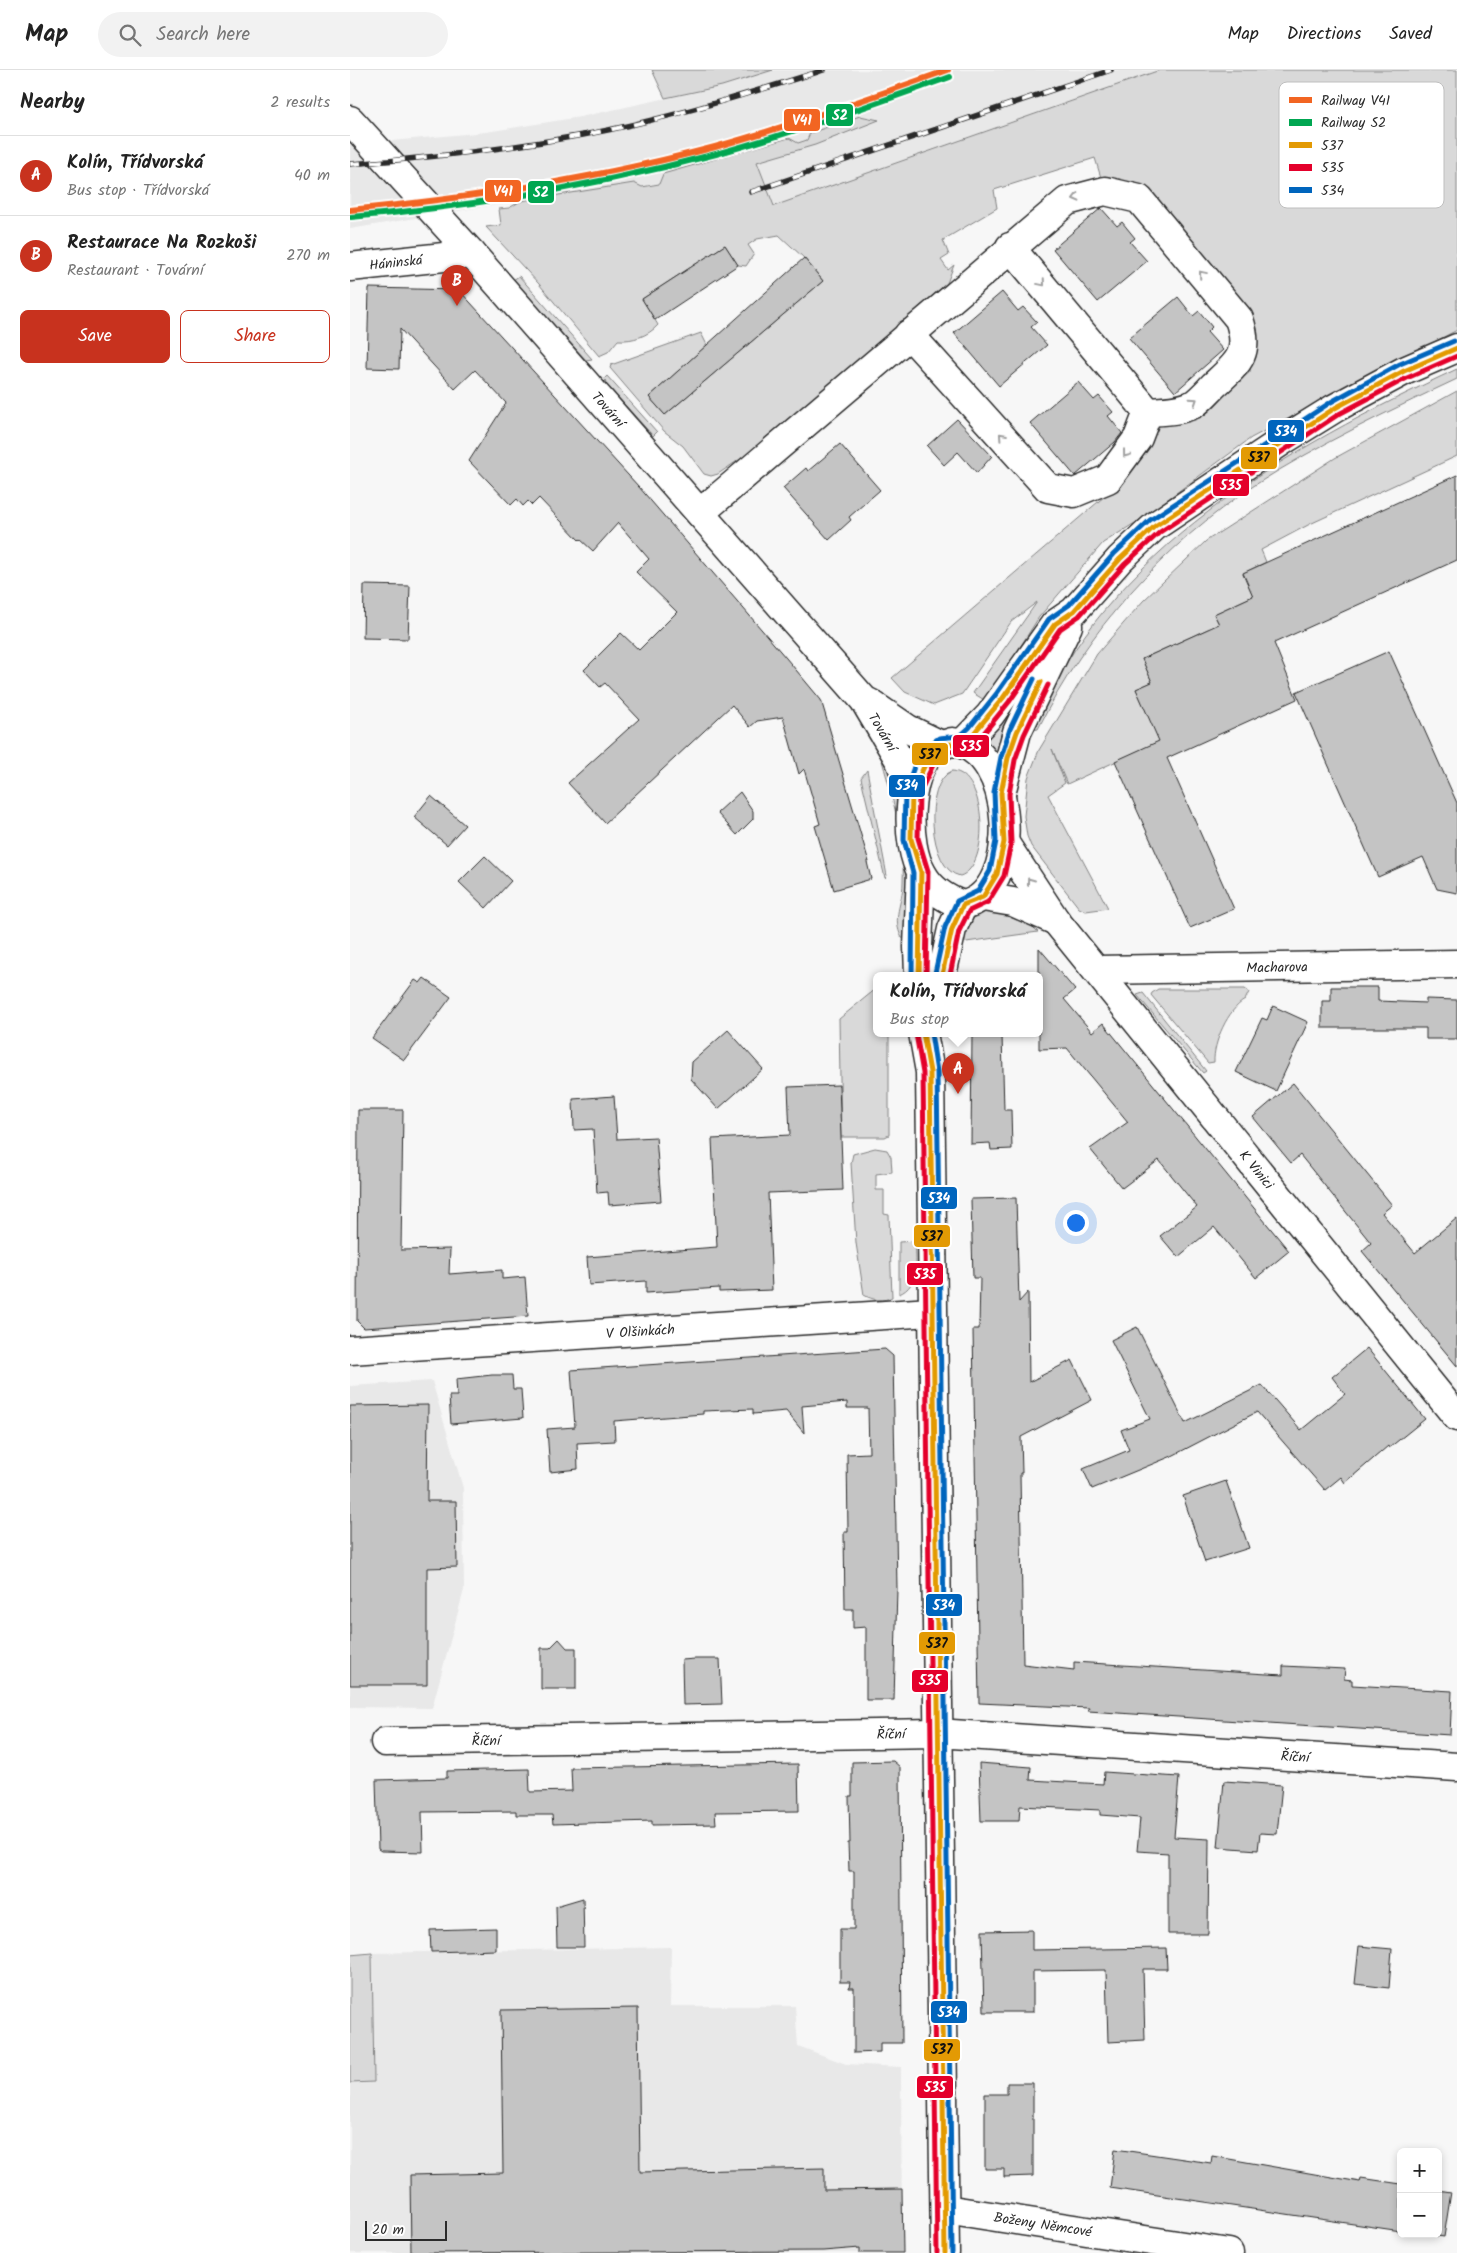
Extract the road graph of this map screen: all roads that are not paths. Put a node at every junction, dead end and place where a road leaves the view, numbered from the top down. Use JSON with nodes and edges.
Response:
{"nodes":[{"id":1,"x":350,"y":120,"type":"edge"},
{"id":2,"x":1010,"y":247,"type":"junction"},
{"id":3,"x":472,"y":254,"type":"junction"},
{"id":4,"x":350,"y":268,"type":"edge"},
{"id":5,"x":909,"y":334,"type":"junction"},
{"id":6,"x":1457,"y":348,"type":"edge"},
{"id":7,"x":1148,"y":412,"type":"junction"},
{"id":8,"x":700,"y":513,"type":"junction"},
{"id":9,"x":1074,"y":611,"type":"junction"},
{"id":10,"x":864,"y":700,"type":"junction"},
{"id":11,"x":952,"y":744,"type":"junction"},
{"id":12,"x":912,"y":792,"type":"junction"},
{"id":13,"x":1001,"y":793,"type":"junction"},
{"id":14,"x":1004,"y":842,"type":"junction"},
{"id":15,"x":921,"y":872,"type":"junction"},
{"id":16,"x":973,"y":901,"type":"junction"},
{"id":17,"x":1056,"y":921,"type":"junction"},
{"id":18,"x":945,"y":962,"type":"edge"},
{"id":19,"x":1457,"y":964,"type":"edge"},
{"id":20,"x":1097,"y":970,"type":"junction"},
{"id":21,"x":919,"y":972,"type":"edge"},
{"id":22,"x":924,"y":1037,"type":"edge"},
{"id":23,"x":934,"y":1037,"type":"edge"},
{"id":24,"x":930,"y":1072,"type":"junction"},
{"id":25,"x":931,"y":1312,"type":"junction"},
{"id":26,"x":350,"y":1350,"type":"edge"},
{"id":27,"x":1457,"y":1417,"type":"edge"},
{"id":28,"x":938,"y":1733,"type":"junction"},
{"id":29,"x":385,"y":1742,"type":"dead end"},
{"id":30,"x":1457,"y":1767,"type":"edge"},
{"id":31,"x":944,"y":2209,"type":"junction"},
{"id":32,"x":945,"y":2253,"type":"edge"},
{"id":33,"x":1229,"y":2253,"type":"edge"}],
"edges":[{"from":1,"to":3,"type":"street","name":"Tovární"},
{"from":2,"to":5,"type":"street"},
{"from":2,"to":7,"type":"street","one_way":true},
{"from":7,"to":2,"type":"street","one_way":true},
{"from":3,"to":4,"type":"street","name":"Háninská"},
{"from":3,"to":8,"type":"street","name":"Tovární"},
{"from":7,"to":5,"type":"street","one_way":true},
{"from":5,"to":8,"type":"street"},
{"from":6,"to":9,"type":"street"},
{"from":8,"to":10,"type":"street","name":"Tovární"},
{"from":9,"to":11,"type":"street"},
{"from":9,"to":13,"type":"street"},
{"from":10,"to":11,"type":"street","name":"Tovární"},
{"from":10,"to":12,"type":"street","name":"Tovární"},
{"from":11,"to":12,"type":"street"},
{"from":11,"to":13,"type":"street"},
{"from":12,"to":15,"type":"street"},
{"from":13,"to":14,"type":"street"},
{"from":14,"to":16,"type":"street"},
{"from":17,"to":14,"type":"street","name":"K Vinici","one_way":true},
{"from":15,"to":16,"type":"street"},
{"from":15,"to":21,"type":"street"},
{"from":16,"to":17,"type":"street","name":"K Vinici"},
{"from":16,"to":18,"type":"street"},
{"from":17,"to":20,"type":"street","name":"K Vinici"},
{"from":19,"to":20,"type":"street","name":"Macharova"},
{"from":20,"to":27,"type":"street","name":"K Vinici"},
{"from":22,"to":24,"type":"street"},
{"from":23,"to":24,"type":"street"},
{"from":24,"to":25,"type":"street"},
{"from":25,"to":26,"type":"street","name":"V Olšinkách"},
{"from":25,"to":28,"type":"street"},
{"from":28,"to":29,"type":"street","name":"Říční"},
{"from":28,"to":30,"type":"street","name":"Říční"},
{"from":28,"to":31,"type":"street"},
{"from":31,"to":32,"type":"street"},
{"from":31,"to":33,"type":"street","name":"Boženy Němcové"}]}
